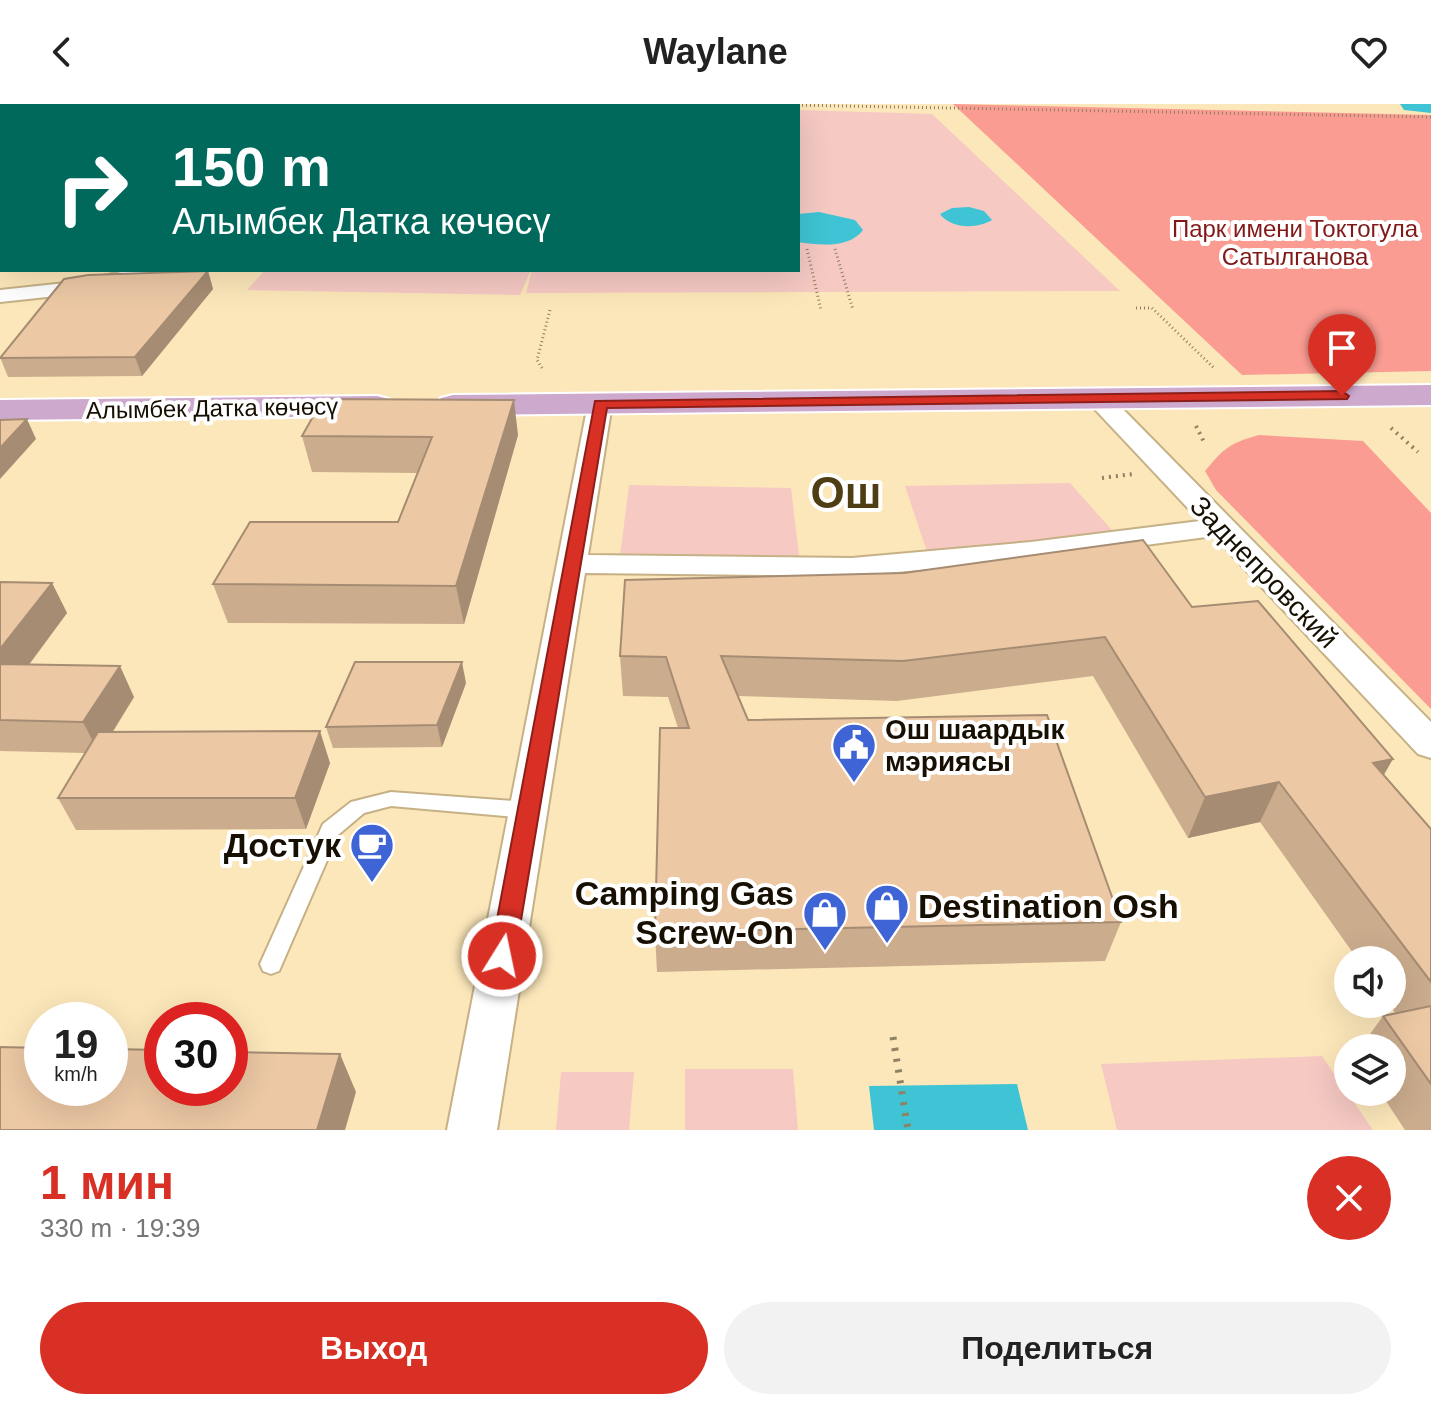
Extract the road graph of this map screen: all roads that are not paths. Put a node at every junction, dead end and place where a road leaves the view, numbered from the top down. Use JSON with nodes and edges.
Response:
{"nodes":[{"id":1,"x":151,"y":272,"type":"edge"},
{"id":2,"x":0,"y":296,"type":"edge"},
{"id":3,"x":0,"y":315,"type":"edge"},
{"id":4,"x":34,"y":315,"type":"edge"},
{"id":5,"x":1431,"y":395,"type":"edge"},
{"id":6,"x":1098,"y":398,"type":"junction"},
{"id":7,"x":600,"y":404,"type":"junction"},
{"id":8,"x":0,"y":410,"type":"edge"},
{"id":9,"x":1220,"y":527,"type":"junction"},
{"id":10,"x":571,"y":564,"type":"junction"},
{"id":11,"x":1431,"y":745,"type":"edge"},
{"id":12,"x":528,"y":810,"type":"junction"},
{"id":13,"x":271,"y":964,"type":"dead end"},
{"id":14,"x":472,"y":1130,"type":"edge"}],
"edges":[{"from":1,"to":2,"type":"street"},
{"from":3,"to":4,"type":"street"},
{"from":5,"to":6,"type":"main road","name":"Алымбек Датка көчөсү"},
{"from":6,"to":7,"type":"main road","name":"Алымбек Датка көчөсү"},
{"from":6,"to":9,"type":"street","name":"Заднепровский"},
{"from":7,"to":8,"type":"main road","name":"Алымбек Датка көчөсү"},
{"from":7,"to":10,"type":"street"},
{"from":9,"to":10,"type":"street"},
{"from":9,"to":11,"type":"street","name":"Заднепровский"},
{"from":10,"to":12,"type":"street"},
{"from":12,"to":13,"type":"lane"},
{"from":12,"to":14,"type":"street"}]}
